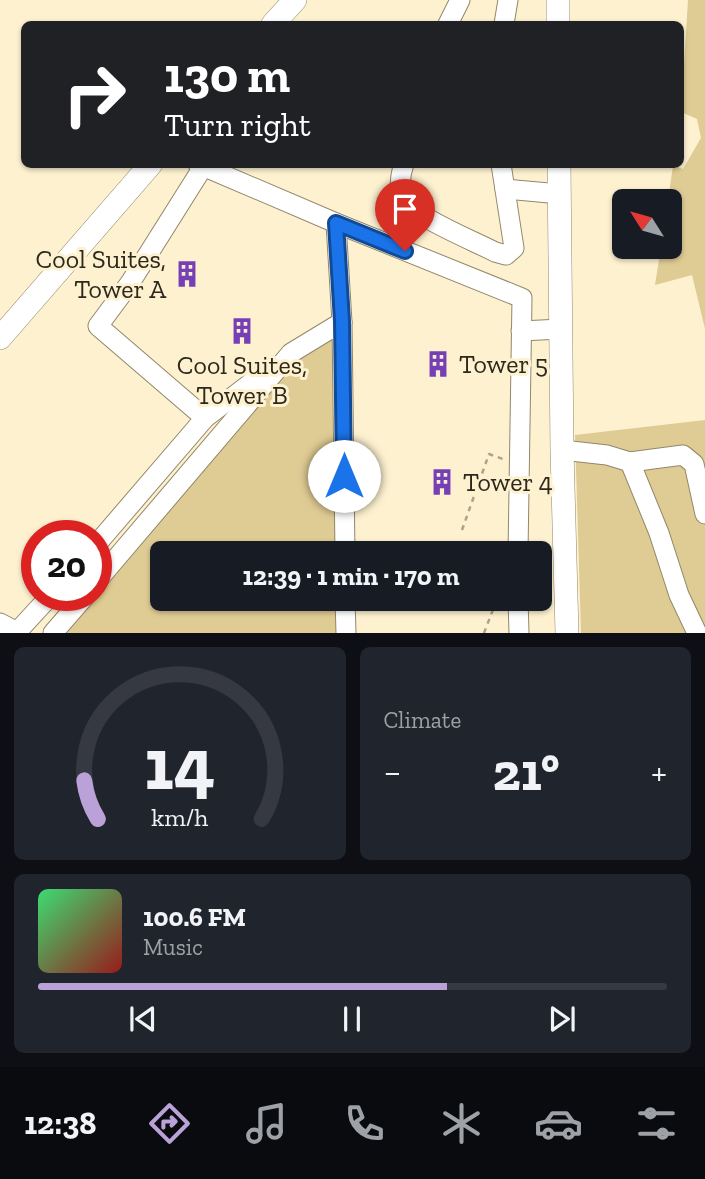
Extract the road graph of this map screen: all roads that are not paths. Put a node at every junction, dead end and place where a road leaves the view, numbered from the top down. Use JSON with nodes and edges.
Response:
{"nodes":[{"id":1,"x":295,"y":0,"type":"edge"},
{"id":2,"x":460,"y":0,"type":"edge"},
{"id":3,"x":508,"y":0,"type":"edge"},
{"id":4,"x":558,"y":0,"type":"edge"},
{"id":5,"x":276,"y":21,"type":"edge"},
{"id":6,"x":450,"y":21,"type":"edge"},
{"id":7,"x":504,"y":21,"type":"edge"},
{"id":8,"x":558,"y":21,"type":"edge"},
{"id":9,"x":148,"y":168,"type":"edge"},
{"id":10,"x":200,"y":168,"type":"edge"},
{"id":11,"x":206,"y":168,"type":"edge"},
{"id":12,"x":402,"y":168,"type":"edge"},
{"id":13,"x":502,"y":168,"type":"edge"},
{"id":14,"x":559,"y":168,"type":"edge"},
{"id":15,"x":505,"y":188,"type":"junction"},
{"id":16,"x":560,"y":194,"type":"junction"},
{"id":17,"x":336,"y":223,"type":"junction"},
{"id":18,"x":342,"y":321,"type":"junction"},
{"id":19,"x":561,"y":329,"type":"junction"},
{"id":20,"x":521,"y":331,"type":"junction"},
{"id":21,"x":0,"y":338,"type":"edge"},
{"id":22,"x":291,"y":353,"type":"junction"},
{"id":23,"x":205,"y":418,"type":"junction"},
{"id":24,"x":562,"y":450,"type":"junction"},
{"id":25,"x":630,"y":462,"type":"junction"},
{"id":26,"x":705,"y":514,"type":"edge"},
{"id":27,"x":112,"y":526,"type":"edge"},
{"id":28,"x":345,"y":541,"type":"edge"},
{"id":29,"x":518,"y":541,"type":"edge"},
{"id":30,"x":112,"y":563,"type":"edge"},
{"id":31,"x":36,"y":611,"type":"edge"},
{"id":32,"x":72,"y":611,"type":"edge"},
{"id":33,"x":345,"y":611,"type":"edge"},
{"id":34,"x":0,"y":623,"type":"edge"},
{"id":35,"x":53,"y":633,"type":"edge"},
{"id":36,"x":346,"y":633,"type":"edge"},
{"id":37,"x":567,"y":633,"type":"edge"},
{"id":38,"x":697,"y":633,"type":"edge"}],
"edges":[{"from":1,"to":5,"type":"main road"},
{"from":2,"to":6,"type":"lane"},
{"from":3,"to":7,"type":"lane"},
{"from":4,"to":8,"type":"main road"},
{"from":9,"to":21,"type":"main road"},
{"from":10,"to":23,"type":"lane"},
{"from":11,"to":17,"type":"lane"},
{"from":12,"to":15,"type":"lane"},
{"from":13,"to":15,"type":"lane"},
{"from":14,"to":16,"type":"main road"},
{"from":15,"to":16,"type":"lane"},
{"from":16,"to":19,"type":"main road"},
{"from":17,"to":18,"type":"lane"},
{"from":17,"to":20,"type":"lane"},
{"from":18,"to":22,"type":"lane"},
{"from":18,"to":28,"type":"lane"},
{"from":19,"to":20,"type":"lane"},
{"from":19,"to":24,"type":"main road"},
{"from":20,"to":29,"type":"lane"},
{"from":22,"to":23,"type":"lane"},
{"from":22,"to":30,"type":"lane"},
{"from":23,"to":27,"type":"lane"},
{"from":24,"to":25,"type":"lane"},
{"from":24,"to":37,"type":"main road"},
{"from":25,"to":26,"type":"lane"},
{"from":25,"to":38,"type":"lane"},
{"from":31,"to":34,"type":"lane"},
{"from":32,"to":35,"type":"lane"},
{"from":33,"to":36,"type":"lane"}]}
